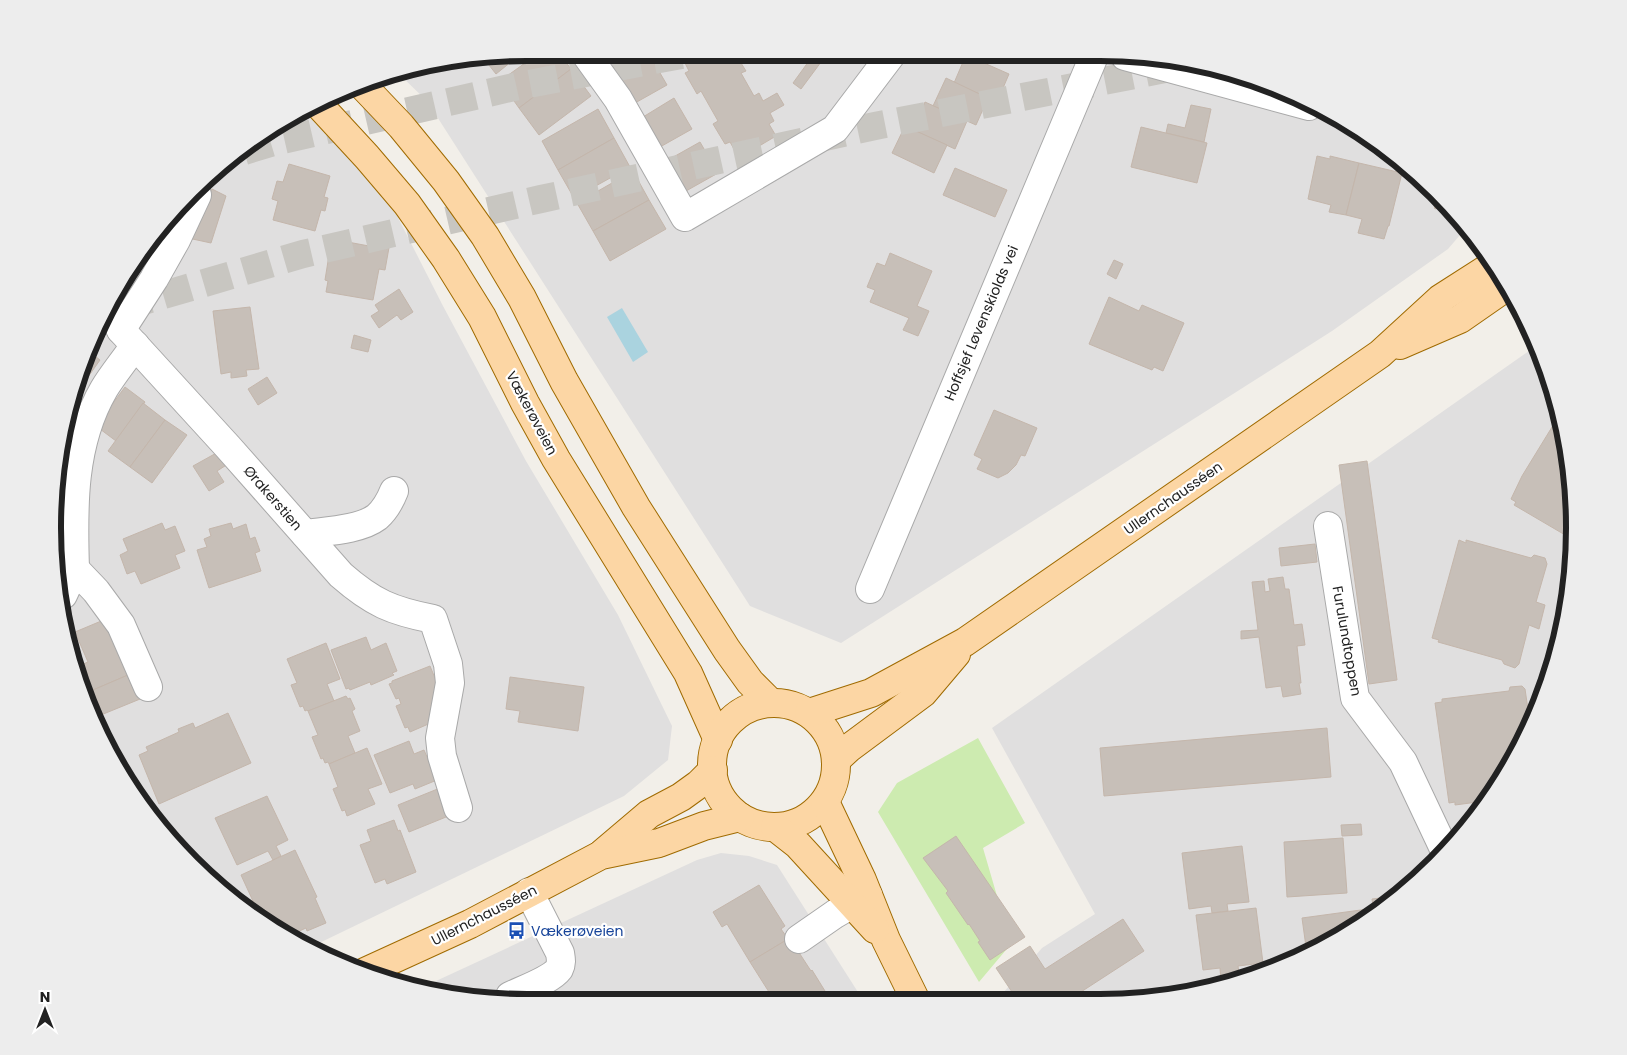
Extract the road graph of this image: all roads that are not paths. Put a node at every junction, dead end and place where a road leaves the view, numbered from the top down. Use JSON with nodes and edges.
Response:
{"nodes":[{"id":1,"x":591,"y":61,"type":"edge"},
{"id":2,"x":886,"y":61,"type":"edge"},
{"id":3,"x":1092,"y":61,"type":"edge"},
{"id":4,"x":1157,"y":65,"type":"tunnel mouth"},
{"id":5,"x":367,"y":90,"type":"edge"},
{"id":6,"x":1282,"y":99,"type":"edge"},
{"id":7,"x":322,"y":109,"type":"edge"},
{"id":8,"x":193,"y":204,"type":"edge"},
{"id":9,"x":1487,"y":269,"type":"edge"},
{"id":10,"x":1501,"y":291,"type":"edge"},
{"id":11,"x":122,"y":329,"type":"edge"},
{"id":12,"x":1380,"y":354,"type":"junction"},
{"id":13,"x":394,"y":491,"type":"dead end"},
{"id":14,"x":1328,"y":526,"type":"dead end"},
{"id":15,"x":305,"y":534,"type":"junction"},
{"id":16,"x":75,"y":569,"type":"junction"},
{"id":17,"x":870,"y":589,"type":"dead end"},
{"id":18,"x":65,"y":590,"type":"edge"},
{"id":19,"x":965,"y":642,"type":"junction"},
{"id":20,"x":148,"y":687,"type":"dead end"},
{"id":21,"x":771,"y":703,"type":"junction"},
{"id":22,"x":809,"y":713,"type":"junction"},
{"id":23,"x":718,"y":740,"type":"junction"},
{"id":24,"x":836,"y":760,"type":"junction"},
{"id":25,"x":713,"y":770,"type":"junction"},
{"id":26,"x":825,"y":802,"type":"junction"},
{"id":27,"x":458,"y":808,"type":"dead end"},
{"id":28,"x":740,"y":816,"type":"junction"},
{"id":29,"x":775,"y":827,"type":"junction"},
{"id":30,"x":1442,"y":844,"type":"edge"},
{"id":31,"x":601,"y":855,"type":"junction"},
{"id":32,"x":529,"y":892,"type":"junction"},
{"id":33,"x":859,"y":899,"type":"junction"},
{"id":34,"x":799,"y":939,"type":"dead end"},
{"id":35,"x":374,"y":968,"type":"edge"},
{"id":36,"x":515,"y":994,"type":"edge"},
{"id":37,"x":913,"y":994,"type":"edge"}],
"edges":[{"from":1,"to":2,"type":"street"},
{"from":3,"to":17,"type":"street","name":"Hoffsjef Løvenskiolds vei"},
{"from":4,"to":6,"type":"street"},
{"from":5,"to":21,"type":"main road"},
{"from":7,"to":23,"type":"main road","name":"Vækerøveien"},
{"from":8,"to":11,"type":"street"},
{"from":9,"to":12,"type":"main road","name":"Ullernchausséen"},
{"from":10,"to":12,"type":"main road","name":"Ullernchausséen"},
{"from":11,"to":15,"type":"street","name":"Ørakerstien"},
{"from":11,"to":16,"type":"street"},
{"from":12,"to":19,"type":"main road","name":"Ullernchausséen"},
{"from":13,"to":15,"type":"street"},
{"from":14,"to":30,"type":"street","name":"Furulundtoppen"},
{"from":15,"to":27,"type":"street","name":"Ørakerstien"},
{"from":16,"to":18,"type":"street"},
{"from":16,"to":20,"type":"street"},
{"from":19,"to":22,"type":"main road","name":"Ullernchausséen"},
{"from":19,"to":24,"type":"main road","name":"Ullernchausséen"},
{"from":21,"to":22,"type":"main road"},
{"from":21,"to":23,"type":"main road"},
{"from":22,"to":24,"type":"main road"},
{"from":23,"to":25,"type":"main road"},
{"from":24,"to":26,"type":"main road"},
{"from":25,"to":28,"type":"main road"},
{"from":25,"to":31,"type":"main road","name":"Ullernchausséen"},
{"from":26,"to":29,"type":"main road"},
{"from":26,"to":33,"type":"main road"},
{"from":28,"to":29,"type":"main road"},
{"from":28,"to":31,"type":"main road","name":"Ullernchausséen"},
{"from":29,"to":33,"type":"main road"},
{"from":31,"to":32,"type":"main road","name":"Ullernchausséen"},
{"from":32,"to":35,"type":"main road","name":"Ullernchausséen"},
{"from":32,"to":36,"type":"street"},
{"from":33,"to":34,"type":"street"},
{"from":33,"to":37,"type":"main road"}]}
